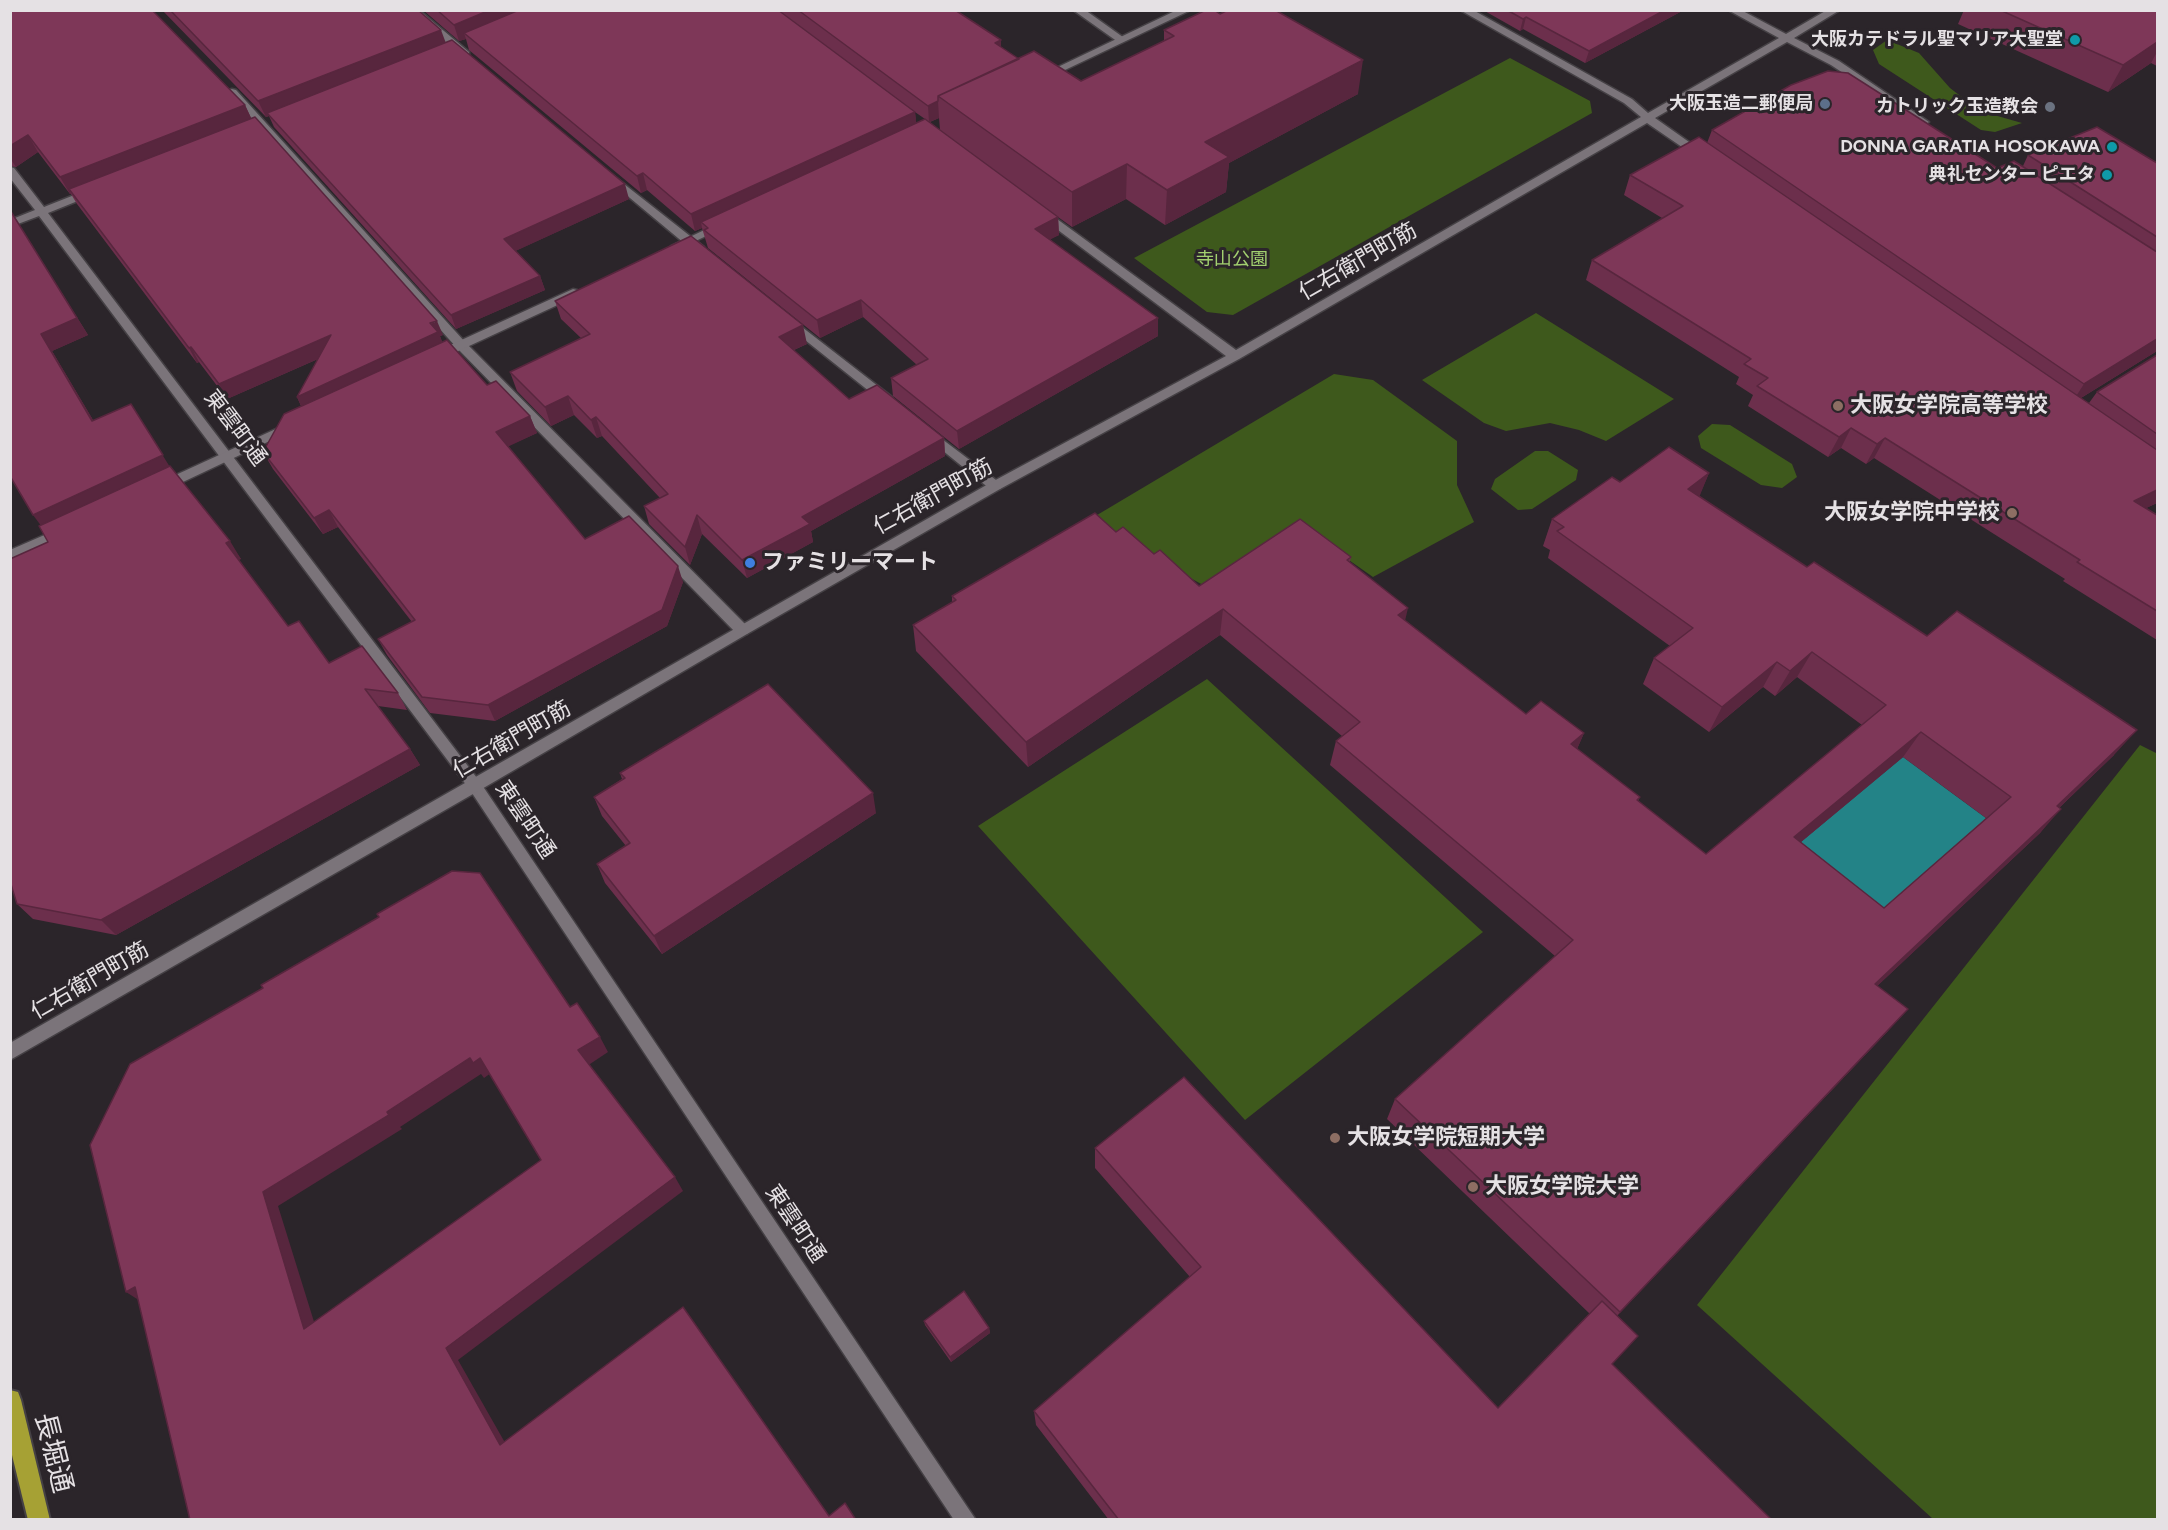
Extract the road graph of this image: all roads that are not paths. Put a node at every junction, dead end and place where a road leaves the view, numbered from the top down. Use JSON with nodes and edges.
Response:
{"nodes":[{"id":1,"x":412,"y":10,"type":"edge"},
{"id":2,"x":1078,"y":10,"type":"edge"},
{"id":3,"x":1186,"y":10,"type":"edge"},
{"id":4,"x":1465,"y":10,"type":"edge"},
{"id":5,"x":1733,"y":10,"type":"edge"},
{"id":6,"x":1835,"y":10,"type":"edge"},
{"id":7,"x":1786,"y":38,"type":"junction"},
{"id":8,"x":1122,"y":40,"type":"junction"},
{"id":9,"x":475,"y":63,"type":"edge"},
{"id":10,"x":1035,"y":81,"type":"edge"},
{"id":11,"x":223,"y":83,"type":"edge"},
{"id":12,"x":1648,"y":119,"type":"junction"},
{"id":13,"x":1935,"y":129,"type":"edge"},
{"id":14,"x":1708,"y":160,"type":"edge"},
{"id":15,"x":599,"y":166,"type":"edge"},
{"id":16,"x":10,"y":170,"type":"edge"},
{"id":17,"x":97,"y":190,"type":"edge"},
{"id":18,"x":1035,"y":207,"type":"edge"},
{"id":19,"x":41,"y":212,"type":"junction"},
{"id":20,"x":730,"y":221,"type":"edge"},
{"id":21,"x":10,"y":224,"type":"edge"},
{"id":22,"x":688,"y":240,"type":"junction"},
{"id":23,"x":666,"y":250,"type":"edge"},
{"id":24,"x":707,"y":255,"type":"edge"},
{"id":25,"x":580,"y":290,"type":"edge"},
{"id":26,"x":781,"y":315,"type":"edge"},
{"id":27,"x":461,"y":345,"type":"junction"},
{"id":28,"x":1235,"y":356,"type":"junction"},
{"id":29,"x":429,"y":360,"type":"edge"},
{"id":30,"x":902,"y":411,"type":"edge"},
{"id":31,"x":302,"y":420,"type":"edge"},
{"id":32,"x":921,"y":426,"type":"edge"},
{"id":33,"x":228,"y":456,"type":"junction"},
{"id":34,"x":995,"y":486,"type":"junction"},
{"id":35,"x":152,"y":491,"type":"edge"},
{"id":36,"x":76,"y":526,"type":"edge"},
{"id":37,"x":10,"y":556,"type":"edge"},
{"id":38,"x":742,"y":630,"type":"junction"},
{"id":39,"x":475,"y":786,"type":"junction"},
{"id":40,"x":10,"y":1052,"type":"edge"},
{"id":41,"x":10,"y":1400,"type":"edge"},
{"id":42,"x":39,"y":1520,"type":"edge"},
{"id":43,"x":966,"y":1520,"type":"edge"}],
"edges":[{"from":1,"to":9,"type":"street"},
{"from":2,"to":8,"type":"street"},
{"from":3,"to":8,"type":"street"},
{"from":4,"to":12,"type":"street"},
{"from":5,"to":7,"type":"street"},
{"from":6,"to":7,"type":"street","name":"仁右衛門町筋"},
{"from":7,"to":12,"type":"street","name":"仁右衛門町筋"},
{"from":7,"to":13,"type":"street"},
{"from":8,"to":10,"type":"street"},
{"from":11,"to":27,"type":"street"},
{"from":12,"to":14,"type":"street"},
{"from":12,"to":28,"type":"street","name":"仁右衛門町筋"},
{"from":15,"to":22,"type":"street"},
{"from":16,"to":19,"type":"street","name":"東雲町通"},
{"from":17,"to":19,"type":"street"},
{"from":18,"to":28,"type":"street"},
{"from":19,"to":21,"type":"street"},
{"from":19,"to":33,"type":"street","name":"東雲町通"},
{"from":20,"to":22,"type":"street"},
{"from":22,"to":23,"type":"street"},
{"from":22,"to":24,"type":"street"},
{"from":25,"to":27,"type":"street"},
{"from":26,"to":30,"type":"street"},
{"from":27,"to":29,"type":"street"},
{"from":27,"to":38,"type":"street"},
{"from":28,"to":34,"type":"street","name":"仁右衛門町筋"},
{"from":31,"to":33,"type":"street"},
{"from":32,"to":34,"type":"street"},
{"from":33,"to":35,"type":"street"},
{"from":33,"to":39,"type":"street","name":"東雲町通"},
{"from":34,"to":38,"type":"street","name":"仁右衛門町筋"},
{"from":36,"to":37,"type":"street"},
{"from":38,"to":39,"type":"street","name":"仁右衛門町筋"},
{"from":39,"to":40,"type":"street","name":"仁右衛門町筋"},
{"from":39,"to":43,"type":"street","name":"東雲町通"},
{"from":41,"to":42,"type":"highway","name":"長堀通"}]}
